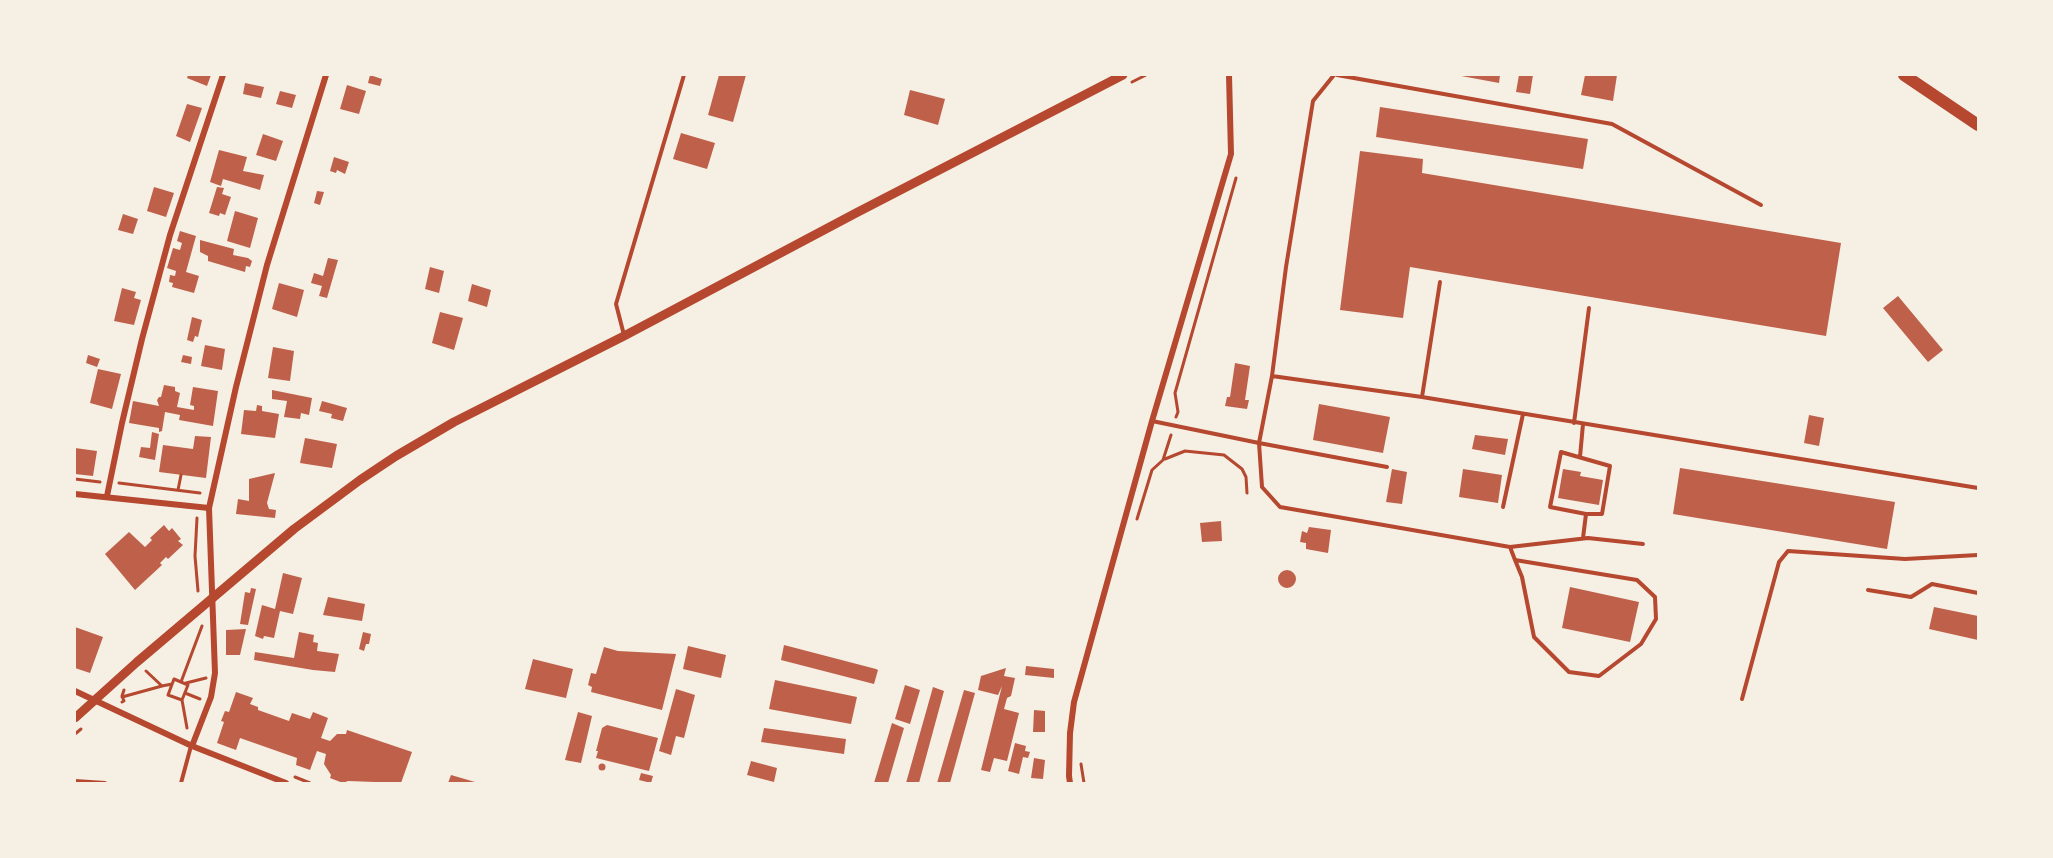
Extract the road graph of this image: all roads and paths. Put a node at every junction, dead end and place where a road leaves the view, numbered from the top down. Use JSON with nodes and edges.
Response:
{"nodes":[{"id":1,"x":223,"y":75,"type":"edge"},
{"id":2,"x":326,"y":75,"type":"edge"},
{"id":3,"x":684,"y":75,"type":"edge"},
{"id":4,"x":1123,"y":75,"type":"edge"},
{"id":5,"x":1228,"y":75,"type":"edge"},
{"id":6,"x":1335,"y":75,"type":"edge"},
{"id":7,"x":1904,"y":75,"type":"edge"},
{"id":8,"x":1978,"y":125,"type":"edge"},
{"id":9,"x":1761,"y":205,"type":"dead end"},
{"id":10,"x":1440,"y":282,"type":"dead end"},
{"id":11,"x":1590,"y":308,"type":"dead end"},
{"id":12,"x":624,"y":336,"type":"junction"},
{"id":13,"x":1272,"y":376,"type":"junction"},
{"id":14,"x":1422,"y":398,"type":"junction"},
{"id":15,"x":1523,"y":414,"type":"junction"},
{"id":16,"x":1152,"y":421,"type":"junction"},
{"id":17,"x":1574,"y":423,"type":"junction"},
{"id":18,"x":1583,"y":424,"type":"junction"},
{"id":19,"x":1259,"y":443,"type":"junction"},
{"id":20,"x":1580,"y":457,"type":"junction"},
{"id":21,"x":1163,"y":460,"type":"dead end"},
{"id":22,"x":1387,"y":467,"type":"dead end"},
{"id":23,"x":181,"y":475,"type":"dead end"},
{"id":24,"x":75,"y":479,"type":"edge"},
{"id":25,"x":110,"y":482,"type":"junction"},
{"id":26,"x":1978,"y":488,"type":"edge"},
{"id":27,"x":178,"y":490,"type":"junction"},
{"id":28,"x":1247,"y":493,"type":"dead end"},
{"id":29,"x":75,"y":494,"type":"edge"},
{"id":30,"x":107,"y":496,"type":"junction"},
{"id":31,"x":198,"y":507,"type":"junction"},
{"id":32,"x":1503,"y":507,"type":"dead end"},
{"id":33,"x":209,"y":508,"type":"junction"},
{"id":34,"x":1586,"y":514,"type":"junction"},
{"id":35,"x":1584,"y":538,"type":"junction"},
{"id":36,"x":1643,"y":544,"type":"dead end"},
{"id":37,"x":1510,"y":547,"type":"junction"},
{"id":38,"x":1978,"y":555,"type":"edge"},
{"id":39,"x":1515,"y":560,"type":"junction"},
{"id":40,"x":1868,"y":590,"type":"dead end"},
{"id":41,"x":198,"y":591,"type":"dead end"},
{"id":42,"x":1978,"y":593,"type":"edge"},
{"id":43,"x":212,"y":600,"type":"junction"},
{"id":44,"x":205,"y":619,"type":"dead end"},
{"id":45,"x":146,"y":671,"type":"dead end"},
{"id":46,"x":181,"y":682,"type":"junction"},
{"id":47,"x":172,"y":684,"type":"junction"},
{"id":48,"x":162,"y":686,"type":"junction"},
{"id":49,"x":75,"y":691,"type":"edge"},
{"id":50,"x":185,"y":693,"type":"junction"},
{"id":51,"x":122,"y":697,"type":"dead end"},
{"id":52,"x":201,"y":699,"type":"dead end"},
{"id":53,"x":1742,"y":699,"type":"dead end"},
{"id":54,"x":95,"y":700,"type":"junction"},
{"id":55,"x":182,"y":700,"type":"junction"},
{"id":56,"x":75,"y":718,"type":"edge"},
{"id":57,"x":188,"y":732,"type":"dead end"},
{"id":58,"x":192,"y":746,"type":"junction"},
{"id":59,"x":75,"y":781,"type":"edge"},
{"id":60,"x":105,"y":783,"type":"edge"},
{"id":61,"x":181,"y":783,"type":"edge"},
{"id":62,"x":286,"y":783,"type":"edge"},
{"id":63,"x":1070,"y":783,"type":"edge"}],
"edges":[{"from":1,"to":25,"type":"street"},
{"from":2,"to":33,"type":"street"},
{"from":3,"to":12,"type":"lane"},
{"from":4,"to":12,"type":"street"},
{"from":5,"to":16,"type":"street"},
{"from":6,"to":9,"type":"lane"},
{"from":6,"to":13,"type":"lane"},
{"from":7,"to":8,"type":"main road"},
{"from":10,"to":14,"type":"lane"},
{"from":11,"to":17,"type":"lane"},
{"from":12,"to":43,"type":"street"},
{"from":13,"to":14,"type":"lane"},
{"from":13,"to":19,"type":"lane"},
{"from":14,"to":15,"type":"lane"},
{"from":15,"to":17,"type":"lane"},
{"from":15,"to":32,"type":"lane"},
{"from":16,"to":19,"type":"lane"},
{"from":16,"to":63,"type":"street"},
{"from":17,"to":18,"type":"lane"},
{"from":18,"to":20,"type":"lane"},
{"from":18,"to":26,"type":"lane"},
{"from":19,"to":22,"type":"lane"},
{"from":19,"to":37,"type":"lane"},
{"from":20,"to":34,"type":"lane"},
{"from":20,"to":34,"type":"lane"},
{"from":21,"to":28,"type":"path"},
{"from":23,"to":27,"type":"path"},
{"from":24,"to":25,"type":"path"},
{"from":25,"to":27,"type":"path"},
{"from":25,"to":30,"type":"street"},
{"from":27,"to":31,"type":"path"},
{"from":29,"to":30,"type":"street"},
{"from":30,"to":31,"type":"street"},
{"from":31,"to":33,"type":"street"},
{"from":31,"to":41,"type":"path"},
{"from":33,"to":43,"type":"street"},
{"from":34,"to":35,"type":"lane"},
{"from":35,"to":36,"type":"lane"},
{"from":35,"to":37,"type":"lane"},
{"from":37,"to":39,"type":"lane"},
{"from":38,"to":53,"type":"lane"},
{"from":39,"to":39,"type":"lane"},
{"from":40,"to":42,"type":"lane"},
{"from":43,"to":54,"type":"street"},
{"from":43,"to":58,"type":"street"},
{"from":44,"to":46,"type":"path"},
{"from":45,"to":48,"type":"path"},
{"from":46,"to":47,"type":"path"},
{"from":46,"to":50,"type":"path"},
{"from":47,"to":48,"type":"path"},
{"from":47,"to":55,"type":"path"},
{"from":48,"to":51,"type":"path"},
{"from":49,"to":54,"type":"street"},
{"from":50,"to":52,"type":"path"},
{"from":50,"to":55,"type":"path"},
{"from":54,"to":56,"type":"street"},
{"from":54,"to":58,"type":"street"},
{"from":55,"to":57,"type":"path"},
{"from":58,"to":61,"type":"lane"},
{"from":58,"to":62,"type":"street"},
{"from":59,"to":60,"type":"lane"}]}
